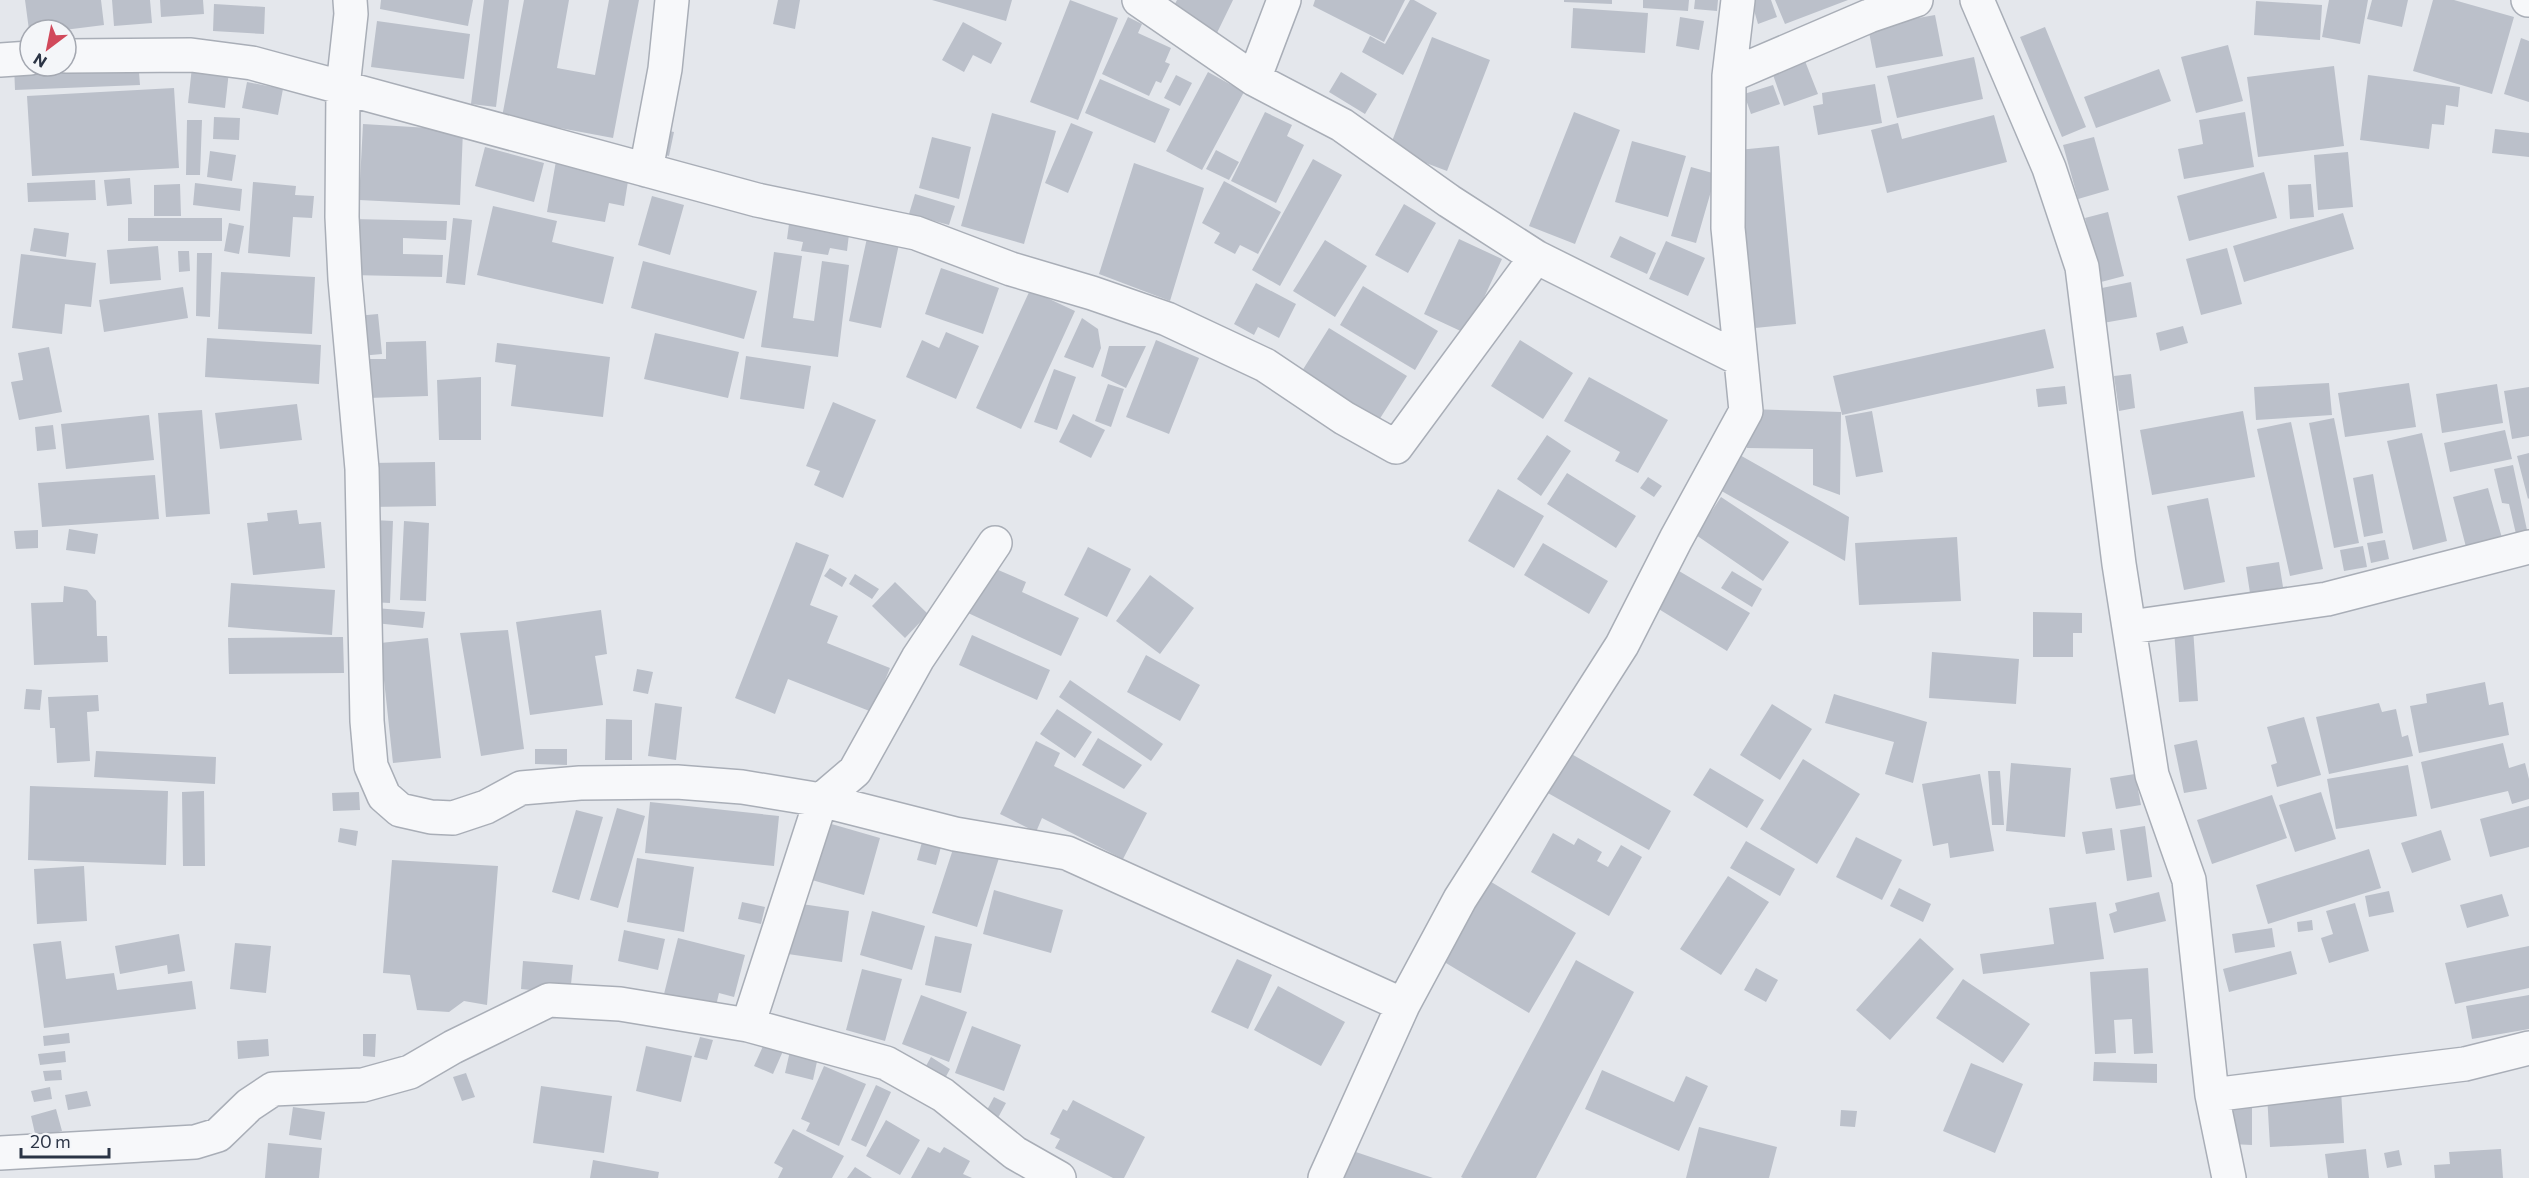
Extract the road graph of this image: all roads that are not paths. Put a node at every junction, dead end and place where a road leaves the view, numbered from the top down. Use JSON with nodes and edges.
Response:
{"nodes":[{"id":1,"x":350,"y":0,"type":"edge"},
{"id":2,"x":672,"y":0,"type":"edge"},
{"id":3,"x":1139,"y":0,"type":"edge"},
{"id":4,"x":1284,"y":0,"type":"edge"},
{"id":5,"x":1738,"y":0,"type":"edge"},
{"id":6,"x":1916,"y":0,"type":"edge"},
{"id":7,"x":1977,"y":0,"type":"edge"},
{"id":8,"x":78,"y":56,"type":"edge"},
{"id":9,"x":18,"y":59,"type":"edge"},
{"id":10,"x":0,"y":60,"type":"edge"},
{"id":11,"x":1729,"y":76,"type":"junction"},
{"id":12,"x":1254,"y":79,"type":"junction"},
{"id":13,"x":343,"y":87,"type":"junction"},
{"id":14,"x":646,"y":170,"type":"junction"},
{"id":15,"x":1536,"y":257,"type":"junction"},
{"id":16,"x":1740,"y":359,"type":"junction"},
{"id":17,"x":995,"y":543,"type":"dead end"},
{"id":18,"x":2529,"y":547,"type":"edge"},
{"id":19,"x":2130,"y":627,"type":"junction"},
{"id":20,"x":821,"y":800,"type":"junction"},
{"id":21,"x":1403,"y":1005,"type":"junction"},
{"id":22,"x":748,"y":1025,"type":"junction"},
{"id":23,"x":2529,"y":1048,"type":"edge"},
{"id":24,"x":2212,"y":1095,"type":"junction"},
{"id":25,"x":0,"y":1153,"type":"edge"},
{"id":26,"x":1059,"y":1178,"type":"edge"},
{"id":27,"x":1325,"y":1178,"type":"edge"},
{"id":28,"x":2229,"y":1178,"type":"edge"}],
"edges":[{"from":1,"to":13,"type":"street"},
{"from":2,"to":14,"type":"street"},
{"from":3,"to":12,"type":"street"},
{"from":4,"to":12,"type":"street"},
{"from":5,"to":11,"type":"street"},
{"from":6,"to":11,"type":"street"},
{"from":7,"to":19,"type":"street"},
{"from":8,"to":13,"type":"street"},
{"from":9,"to":10,"type":"street"},
{"from":11,"to":16,"type":"street"},
{"from":12,"to":15,"type":"street"},
{"from":13,"to":14,"type":"street"},
{"from":13,"to":20,"type":"street"},
{"from":14,"to":15,"type":"street"},
{"from":15,"to":16,"type":"street"},
{"from":16,"to":21,"type":"street"},
{"from":17,"to":20,"type":"street"},
{"from":18,"to":19,"type":"street"},
{"from":19,"to":24,"type":"street"},
{"from":20,"to":21,"type":"street"},
{"from":20,"to":22,"type":"street"},
{"from":21,"to":27,"type":"street"},
{"from":22,"to":25,"type":"street"},
{"from":22,"to":26,"type":"street"},
{"from":23,"to":24,"type":"street"},
{"from":24,"to":28,"type":"street"}]}
